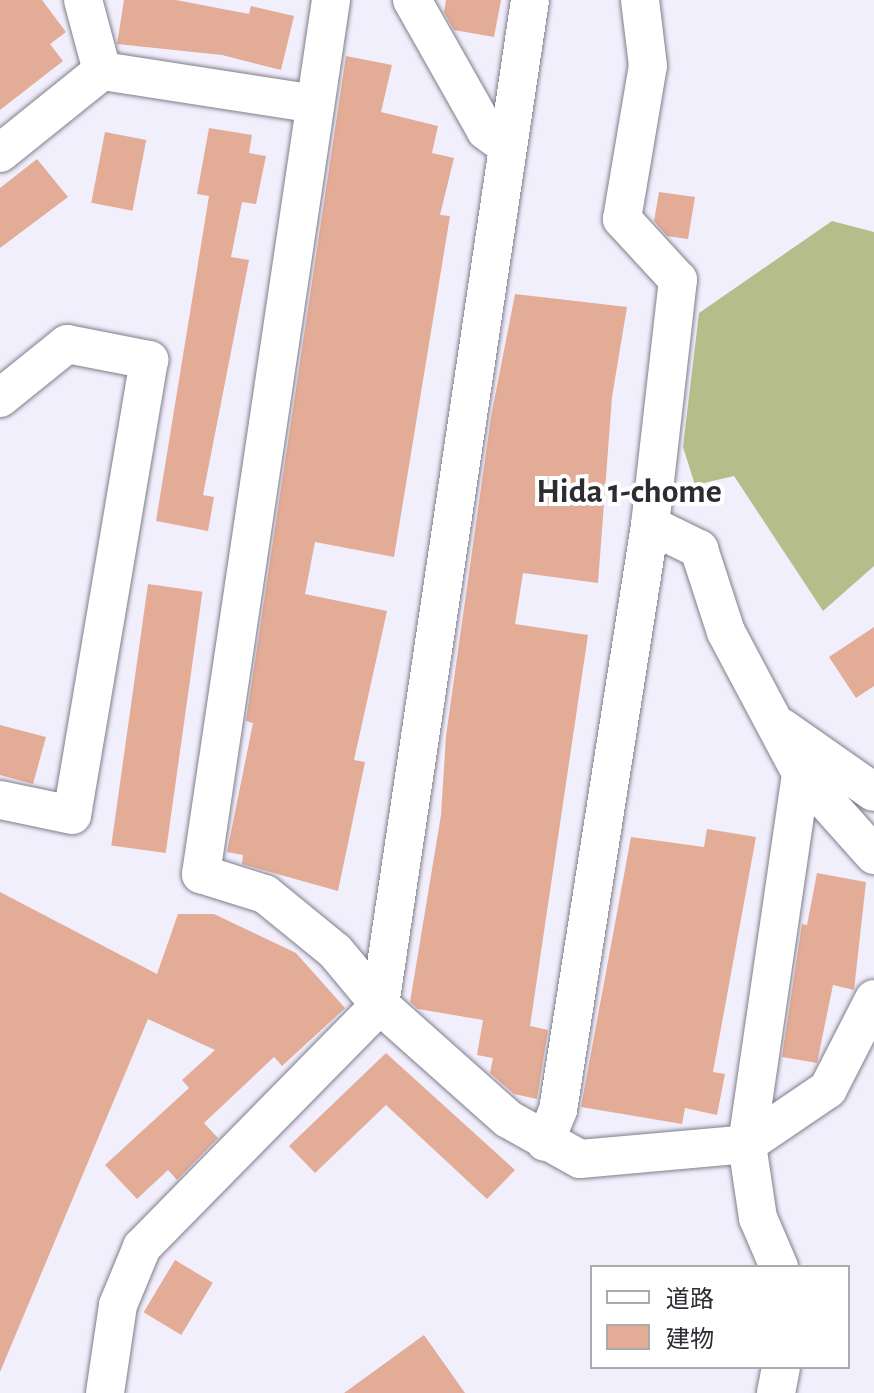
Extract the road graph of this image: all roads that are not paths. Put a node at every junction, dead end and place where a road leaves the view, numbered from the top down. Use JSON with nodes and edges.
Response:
{"nodes":[{"id":1,"x":83,"y":0,"type":"edge"},
{"id":2,"x":331,"y":0,"type":"edge"},
{"id":3,"x":412,"y":0,"type":"edge"},
{"id":4,"x":530,"y":0,"type":"edge"},
{"id":5,"x":640,"y":0,"type":"edge"},
{"id":6,"x":102,"y":71,"type":"junction"},
{"id":7,"x":314,"y":104,"type":"junction"},
{"id":8,"x":508,"y":147,"type":"junction"},
{"id":9,"x":0,"y":153,"type":"edge"},
{"id":10,"x":0,"y":398,"type":"edge"},
{"id":11,"x":650,"y":525,"type":"junction"},
{"id":12,"x":775,"y":723,"type":"junction"},
{"id":13,"x":801,"y":773,"type":"junction"},
{"id":14,"x":874,"y":792,"type":"edge"},
{"id":15,"x":0,"y":800,"type":"edge"},
{"id":16,"x":874,"y":855,"type":"edge"},
{"id":17,"x":874,"y":999,"type":"edge"},
{"id":18,"x":380,"y":1005,"type":"junction"},
{"id":19,"x":545,"y":1142,"type":"junction"},
{"id":20,"x":747,"y":1144,"type":"junction"},
{"id":21,"x":778,"y":1265,"type":"edge"},
{"id":22,"x":781,"y":1369,"type":"edge"},
{"id":23,"x":105,"y":1393,"type":"edge"},
{"id":24,"x":776,"y":1393,"type":"edge"}],
"edges":[{"from":1,"to":6,"type":"street"},
{"from":2,"to":7,"type":"street"},
{"from":3,"to":8,"type":"street"},
{"from":4,"to":8,"type":"street"},
{"from":5,"to":11,"type":"street"},
{"from":6,"to":7,"type":"street"},
{"from":6,"to":9,"type":"street"},
{"from":7,"to":18,"type":"street"},
{"from":8,"to":18,"type":"street"},
{"from":10,"to":15,"type":"street"},
{"from":11,"to":12,"type":"street"},
{"from":11,"to":19,"type":"street"},
{"from":12,"to":13,"type":"street"},
{"from":12,"to":14,"type":"street"},
{"from":13,"to":16,"type":"street"},
{"from":13,"to":20,"type":"street"},
{"from":17,"to":20,"type":"street"},
{"from":18,"to":19,"type":"street"},
{"from":18,"to":23,"type":"street"},
{"from":19,"to":20,"type":"street"},
{"from":20,"to":21,"type":"street"},
{"from":22,"to":24,"type":"street"}]}
